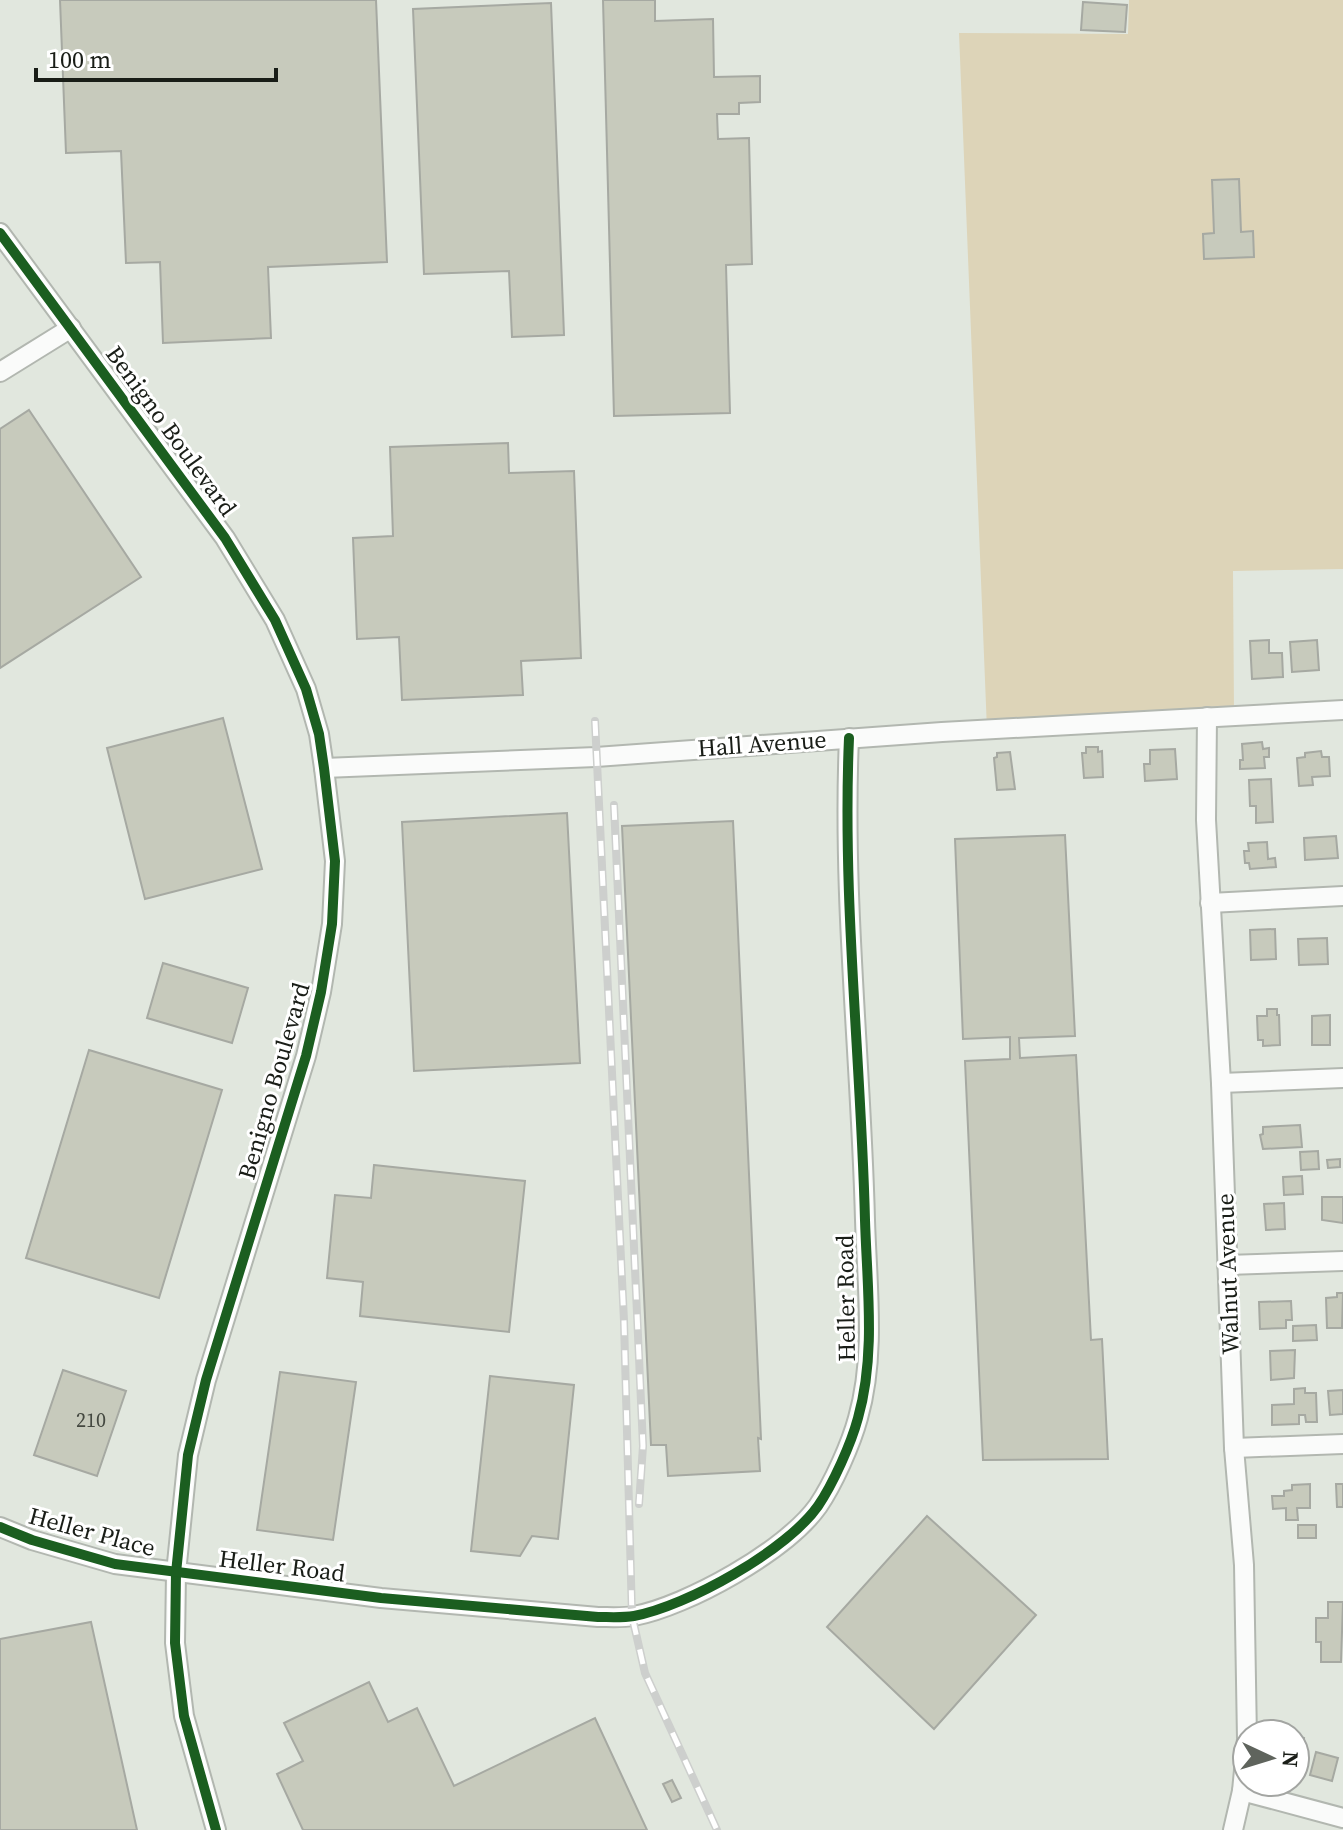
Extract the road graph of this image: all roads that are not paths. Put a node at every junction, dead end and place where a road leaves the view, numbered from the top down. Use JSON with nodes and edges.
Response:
{"nodes":[{"id":1,"x":0,"y":233,"type":"edge"},
{"id":2,"x":71,"y":328,"type":"junction"},
{"id":3,"x":0,"y":372,"type":"edge"},
{"id":4,"x":1343,"y":710,"type":"edge"},
{"id":5,"x":1207,"y":717,"type":"junction"},
{"id":6,"x":849,"y":738,"type":"junction"},
{"id":7,"x":324,"y":768,"type":"junction"},
{"id":8,"x":1343,"y":896,"type":"edge"},
{"id":9,"x":1210,"y":903,"type":"junction"},
{"id":10,"x":1343,"y":1078,"type":"edge"},
{"id":11,"x":1221,"y":1083,"type":"junction"},
{"id":12,"x":1343,"y":1261,"type":"edge"},
{"id":13,"x":1227,"y":1265,"type":"junction"},
{"id":14,"x":1343,"y":1444,"type":"edge"},
{"id":15,"x":1234,"y":1448,"type":"junction"},
{"id":16,"x":0,"y":1527,"type":"edge"},
{"id":17,"x":176,"y":1573,"type":"junction"},
{"id":18,"x":1247,"y":1718,"type":"edge"},
{"id":19,"x":1240,"y":1798,"type":"edge"},
{"id":20,"x":1268,"y":1798,"type":"edge"},
{"id":21,"x":1343,"y":1818,"type":"edge"},
{"id":22,"x":216,"y":1830,"type":"edge"},
{"id":23,"x":1233,"y":1830,"type":"edge"}],
"edges":[{"from":1,"to":2,"type":"street","name":"Benigno Boulevard"},
{"from":2,"to":3,"type":"street"},
{"from":2,"to":7,"type":"street","name":"Benigno Boulevard"},
{"from":4,"to":5,"type":"street","name":"Hall Avenue"},
{"from":5,"to":6,"type":"street","name":"Hall Avenue"},
{"from":5,"to":9,"type":"street","name":"Walnut Avenue"},
{"from":6,"to":7,"type":"street","name":"Hall Avenue"},
{"from":6,"to":17,"type":"street","name":"Heller Road"},
{"from":7,"to":17,"type":"street","name":"Benigno Boulevard"},
{"from":8,"to":9,"type":"street"},
{"from":9,"to":11,"type":"street","name":"Walnut Avenue"},
{"from":10,"to":11,"type":"street"},
{"from":11,"to":13,"type":"street","name":"Walnut Avenue"},
{"from":12,"to":13,"type":"street"},
{"from":13,"to":15,"type":"street","name":"Walnut Avenue"},
{"from":14,"to":15,"type":"street"},
{"from":15,"to":18,"type":"street","name":"Walnut Avenue"},
{"from":16,"to":17,"type":"street","name":"Heller Place"},
{"from":17,"to":22,"type":"street","name":"Benigno Boulevard"},
{"from":19,"to":23,"type":"street","name":"Walnut Avenue"},
{"from":20,"to":21,"type":"street"}]}
